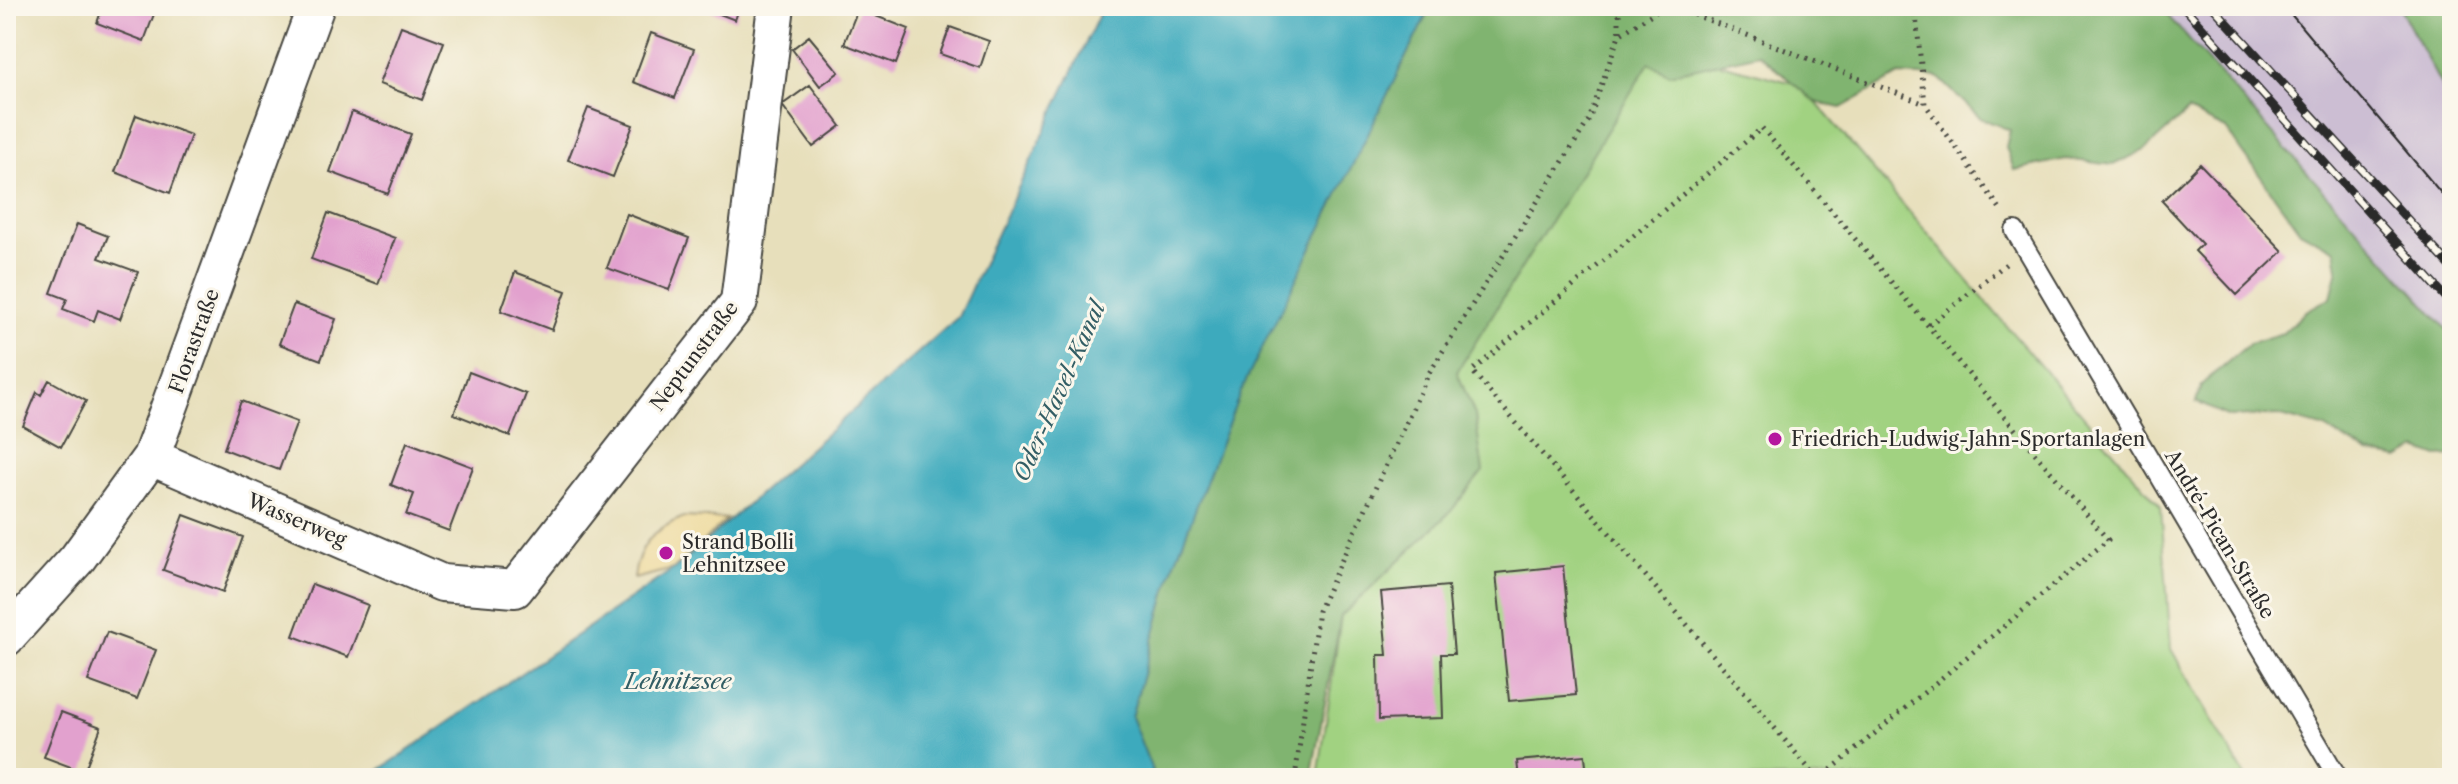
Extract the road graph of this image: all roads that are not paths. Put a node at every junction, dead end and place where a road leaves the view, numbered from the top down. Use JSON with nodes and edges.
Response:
{"nodes":[{"id":1,"x":316,"y":6,"type":"edge"},
{"id":2,"x":776,"y":6,"type":"edge"},
{"id":3,"x":2015,"y":231,"type":"road end"},
{"id":4,"x":151,"y":457,"type":"junction"},
{"id":5,"x":442,"y":583,"type":"joint"},
{"id":6,"x":6,"y":638,"type":"edge"},
{"id":7,"x":2338,"y":778,"type":"edge"}],
"edges":[{"from":1,"to":4,"type":"street","name":"Florastraße"},
{"from":2,"to":5,"type":"street","name":"Neptunstraße"},
{"from":3,"to":7,"type":"lane","name":"André-Pican-Straße"},
{"from":4,"to":5,"type":"street","name":"Wasserweg"},
{"from":4,"to":6,"type":"street","name":"Florastraße"}]}
